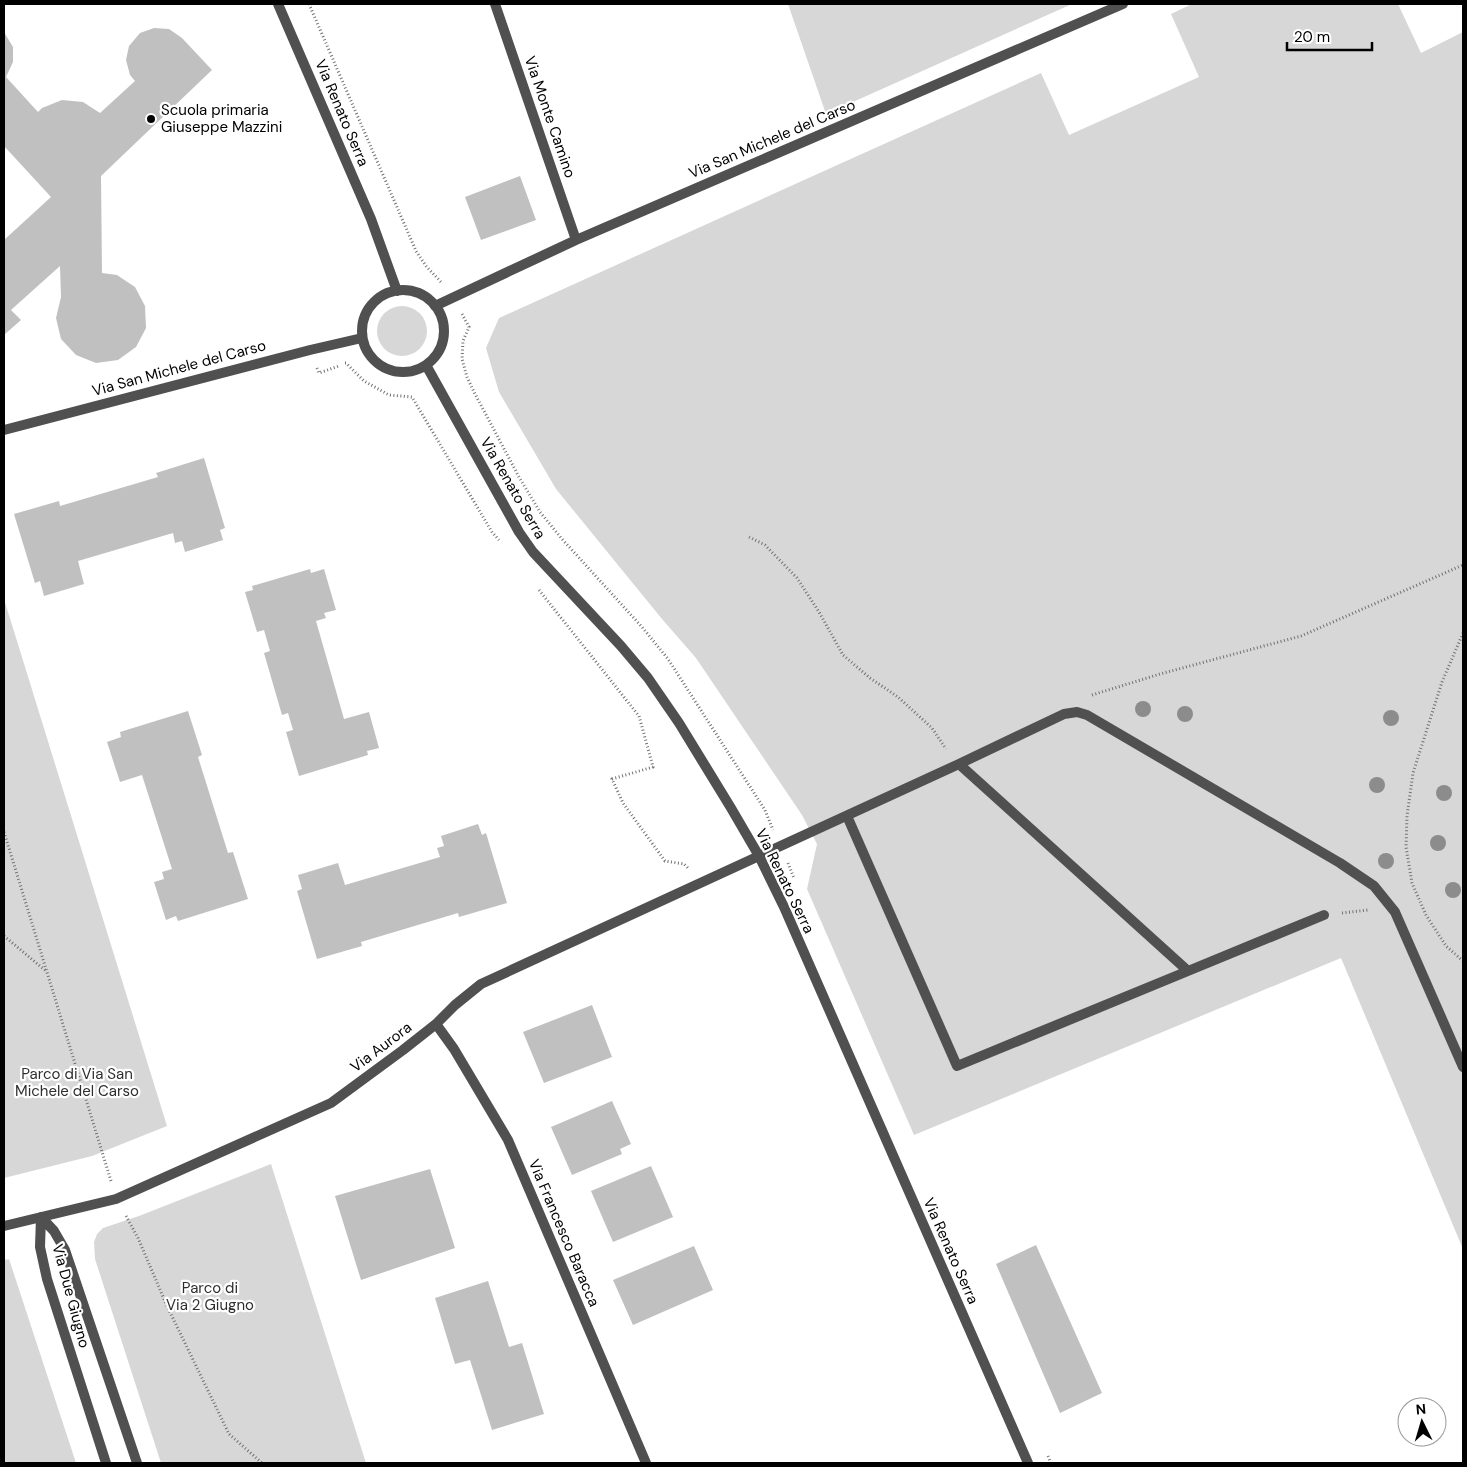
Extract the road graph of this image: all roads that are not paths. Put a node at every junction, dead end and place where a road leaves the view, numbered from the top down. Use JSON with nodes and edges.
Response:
{"nodes":[{"id":1,"x":278,"y":4,"type":"edge"},
{"id":2,"x":495,"y":4,"type":"edge"},
{"id":3,"x":1123,"y":4,"type":"edge"},
{"id":4,"x":576,"y":240,"type":"junction"},
{"id":5,"x":397,"y":291,"type":"junction"},
{"id":6,"x":435,"y":306,"type":"junction"},
{"id":7,"x":362,"y":338,"type":"junction"},
{"id":8,"x":426,"y":365,"type":"junction"},
{"id":9,"x":4,"y":430,"type":"edge"},
{"id":10,"x":959,"y":764,"type":"junction"},
{"id":11,"x":847,"y":816,"type":"junction"},
{"id":12,"x":759,"y":856,"type":"junction"},
{"id":13,"x":1324,"y":915,"type":"dead end"},
{"id":14,"x":1188,"y":971,"type":"junction"},
{"id":15,"x":436,"y":1024,"type":"junction"},
{"id":16,"x":1463,"y":1067,"type":"edge"},
{"id":17,"x":41,"y":1217,"type":"junction"},
{"id":18,"x":4,"y":1226,"type":"edge"},
{"id":19,"x":106,"y":1463,"type":"edge"},
{"id":20,"x":137,"y":1463,"type":"edge"},
{"id":21,"x":646,"y":1463,"type":"edge"},
{"id":22,"x":1028,"y":1463,"type":"edge"}],
"edges":[{"from":1,"to":5,"type":"street","name":"Via Renato Serra"},
{"from":2,"to":4,"type":"street","name":"Via Monte Camino"},
{"from":3,"to":4,"type":"street","name":"Via San Michele del Carso"},
{"from":4,"to":6,"type":"street","name":"Via San Michele del Carso"},
{"from":5,"to":6,"type":"street"},
{"from":5,"to":7,"type":"street"},
{"from":6,"to":8,"type":"street"},
{"from":7,"to":8,"type":"street"},
{"from":7,"to":9,"type":"street","name":"Via San Michele del Carso"},
{"from":8,"to":12,"type":"street","name":"Via Renato Serra"},
{"from":10,"to":11,"type":"street","name":"Via Aurora"},
{"from":10,"to":14,"type":"street"},
{"from":10,"to":16,"type":"street","name":"Via Aurora"},
{"from":11,"to":12,"type":"street","name":"Via Aurora"},
{"from":11,"to":14,"type":"street"},
{"from":12,"to":15,"type":"street","name":"Via Aurora"},
{"from":12,"to":22,"type":"street","name":"Via Renato Serra"},
{"from":13,"to":14,"type":"street"},
{"from":15,"to":17,"type":"street","name":"Via Aurora"},
{"from":15,"to":21,"type":"street","name":"Via Francesco Baracca"},
{"from":17,"to":18,"type":"street","name":"Via Aurora"},
{"from":17,"to":19,"type":"street","name":"Via Due Giugno"},
{"from":17,"to":20,"type":"street","name":"Via Due Giugno"}]}
